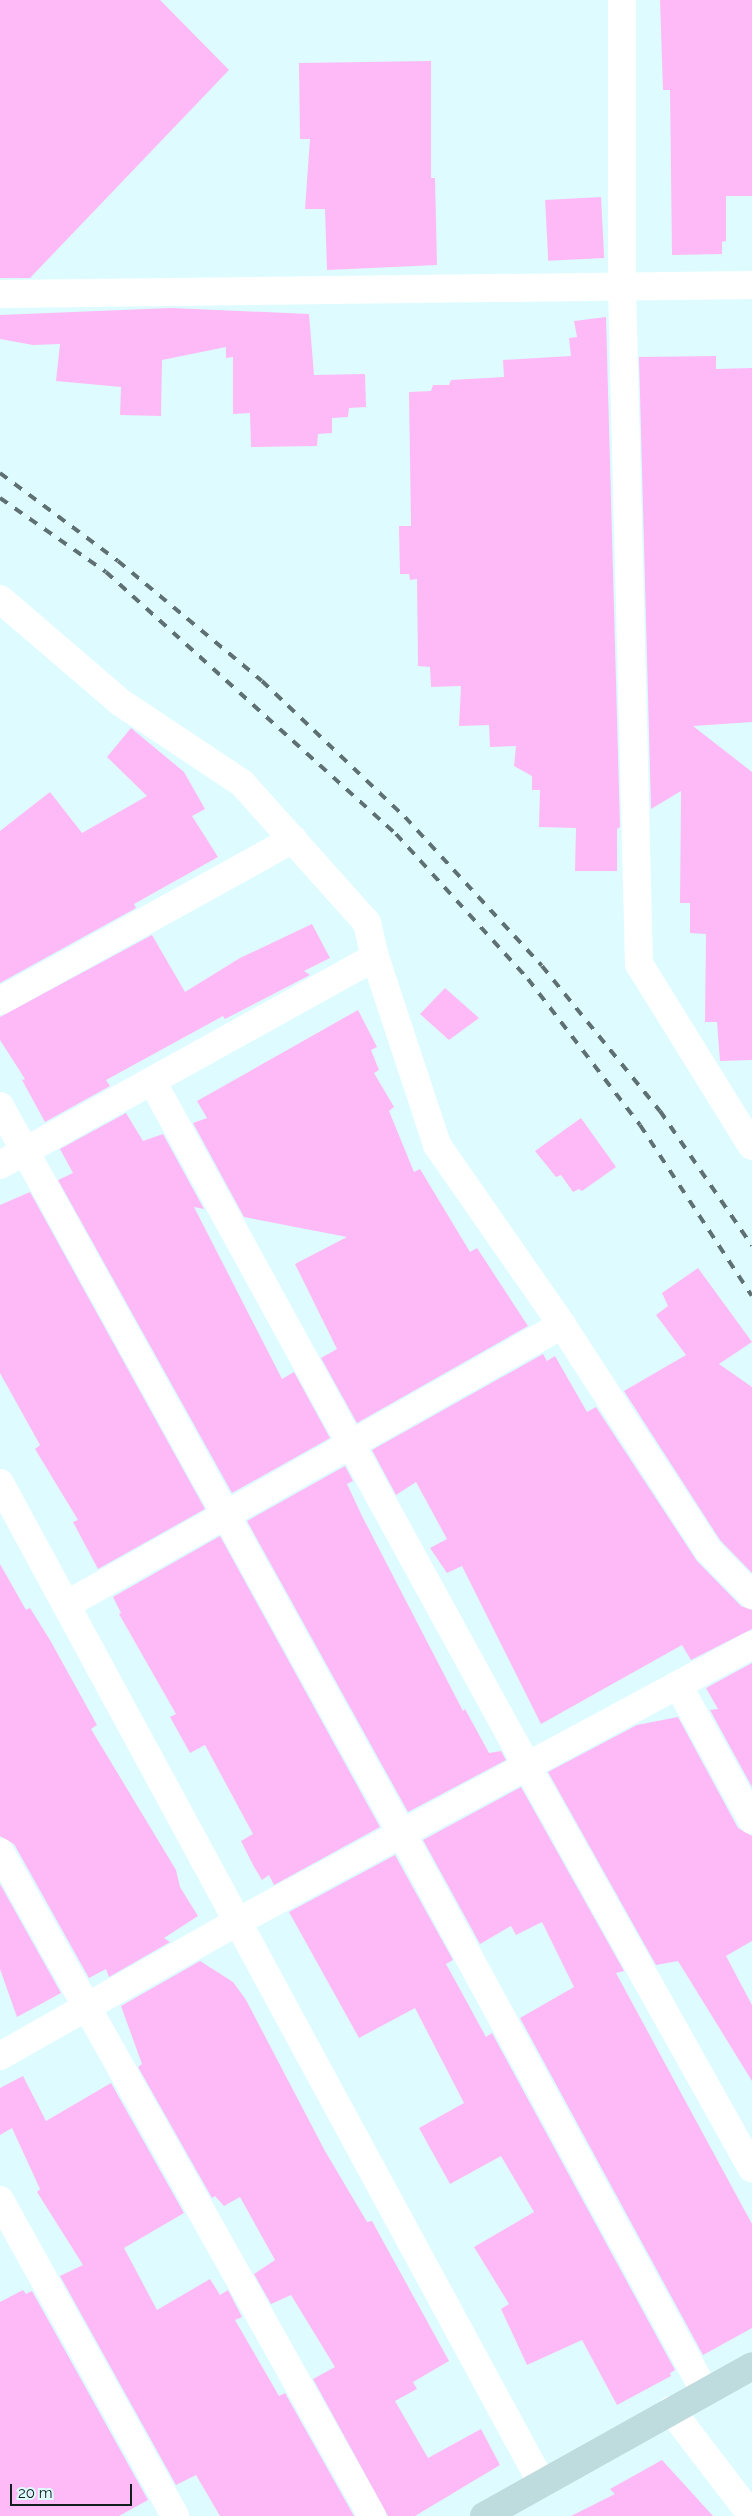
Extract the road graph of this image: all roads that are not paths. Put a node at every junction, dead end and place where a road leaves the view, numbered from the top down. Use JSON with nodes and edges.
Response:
{"nodes":[{"id":1,"x":622,"y":0,"type":"edge"},
{"id":2,"x":752,"y":285,"type":"edge"},
{"id":3,"x":622,"y":288,"type":"junction"},
{"id":4,"x":0,"y":294,"type":"edge"},
{"id":5,"x":0,"y":600,"type":"edge"},
{"id":6,"x":293,"y":839,"type":"junction"},
{"id":7,"x":375,"y":957,"type":"junction"},
{"id":8,"x":0,"y":1002,"type":"edge"},
{"id":9,"x":152,"y":1080,"type":"junction"},
{"id":10,"x":0,"y":1106,"type":"edge"},
{"id":11,"x":752,"y":1146,"type":"edge"},
{"id":12,"x":24,"y":1152,"type":"junction"},
{"id":13,"x":0,"y":1165,"type":"edge"},
{"id":14,"x":562,"y":1324,"type":"junction"},
{"id":15,"x":350,"y":1442,"type":"junction"},
{"id":16,"x":0,"y":1483,"type":"edge"},
{"id":17,"x":223,"y":1514,"type":"junction"},
{"id":18,"x":752,"y":1595,"type":"edge"},
{"id":19,"x":66,"y":1604,"type":"junction"},
{"id":20,"x":752,"y":1645,"type":"edge"},
{"id":21,"x":678,"y":1685,"type":"junction"},
{"id":22,"x":527,"y":1766,"type":"junction"},
{"id":23,"x":752,"y":1820,"type":"edge"},
{"id":24,"x":402,"y":1834,"type":"junction"},
{"id":25,"x":0,"y":1852,"type":"edge"},
{"id":26,"x":239,"y":1921,"type":"junction"},
{"id":27,"x":86,"y":2008,"type":"junction"},
{"id":28,"x":0,"y":2056,"type":"edge"},
{"id":29,"x":752,"y":2168,"type":"edge"},
{"id":30,"x":0,"y":2200,"type":"edge"},
{"id":31,"x":752,"y":2366,"type":"edge"},
{"id":32,"x":705,"y":2392,"type":"junction"},
{"id":33,"x":671,"y":2410,"type":"junction"},
{"id":34,"x":541,"y":2482,"type":"junction"},
{"id":35,"x":498,"y":2513,"type":"edge"},
{"id":36,"x":175,"y":2516,"type":"edge"},
{"id":37,"x":372,"y":2516,"type":"edge"},
{"id":38,"x":752,"y":2516,"type":"edge"}],
"edges":[{"from":1,"to":3,"type":"street"},
{"from":2,"to":3,"type":"street"},
{"from":3,"to":4,"type":"street"},
{"from":3,"to":11,"type":"street"},
{"from":5,"to":6,"type":"street"},
{"from":6,"to":7,"type":"street"},
{"from":6,"to":8,"type":"street"},
{"from":7,"to":9,"type":"street"},
{"from":7,"to":14,"type":"street"},
{"from":9,"to":12,"type":"street"},
{"from":9,"to":15,"type":"street"},
{"from":10,"to":12,"type":"street"},
{"from":12,"to":13,"type":"street"},
{"from":12,"to":17,"type":"street"},
{"from":14,"to":15,"type":"street"},
{"from":14,"to":18,"type":"street"},
{"from":15,"to":17,"type":"street"},
{"from":15,"to":22,"type":"street"},
{"from":16,"to":19,"type":"street"},
{"from":17,"to":19,"type":"street"},
{"from":17,"to":24,"type":"street"},
{"from":19,"to":26,"type":"street"},
{"from":20,"to":21,"type":"street"},
{"from":21,"to":22,"type":"street"},
{"from":21,"to":23,"type":"street"},
{"from":22,"to":24,"type":"street"},
{"from":22,"to":29,"type":"street"},
{"from":24,"to":26,"type":"street"},
{"from":24,"to":32,"type":"street"},
{"from":25,"to":27,"type":"street"},
{"from":26,"to":27,"type":"street"},
{"from":26,"to":34,"type":"street"},
{"from":27,"to":28,"type":"street"},
{"from":27,"to":37,"type":"street"},
{"from":30,"to":36,"type":"street"},
{"from":31,"to":32,"type":"street"},
{"from":32,"to":33,"type":"street"},
{"from":33,"to":34,"type":"street"},
{"from":33,"to":38,"type":"street"},
{"from":34,"to":35,"type":"street"}]}
